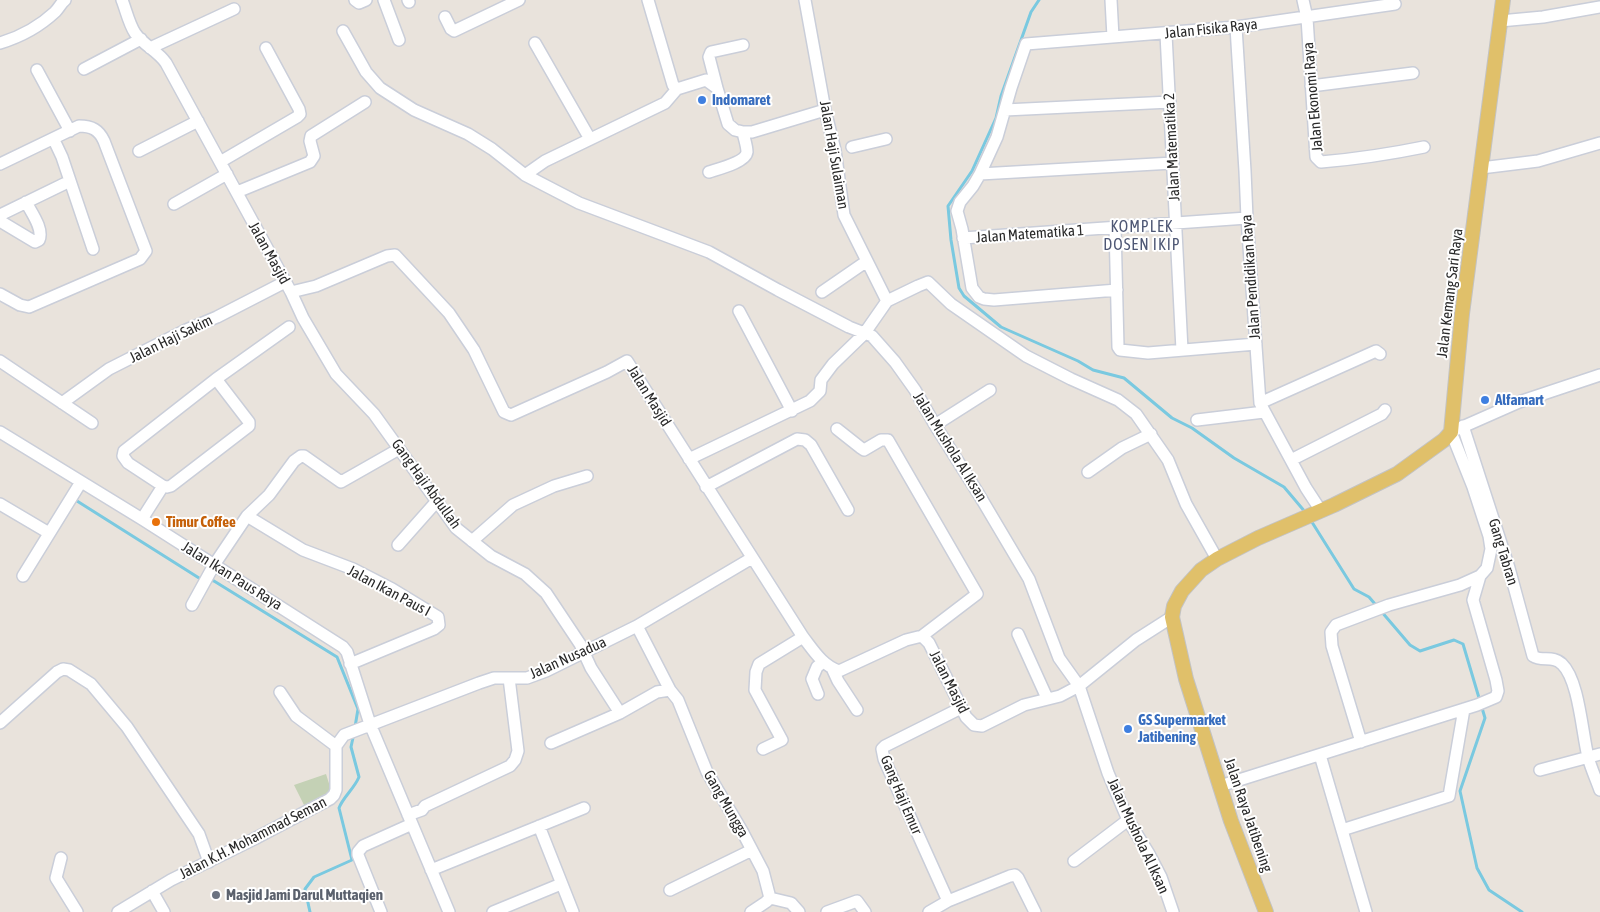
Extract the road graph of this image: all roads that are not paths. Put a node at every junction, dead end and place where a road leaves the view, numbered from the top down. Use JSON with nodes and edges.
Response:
{"nodes":[{"id":1,"x":65,"y":0,"type":"edge"},
{"id":2,"x":122,"y":0,"type":"edge"},
{"id":3,"x":355,"y":0,"type":"edge"},
{"id":4,"x":366,"y":0,"type":"edge"},
{"id":5,"x":384,"y":0,"type":"edge"},
{"id":6,"x":519,"y":0,"type":"edge"},
{"id":7,"x":648,"y":0,"type":"edge"},
{"id":8,"x":805,"y":0,"type":"edge"},
{"id":9,"x":1111,"y":0,"type":"edge"},
{"id":10,"x":1303,"y":0,"type":"edge"},
{"id":11,"x":1504,"y":0,"type":"edge"},
{"id":12,"x":1395,"y":4,"type":"dead end"},
{"id":13,"x":1600,"y":7,"type":"edge"},
{"id":14,"x":234,"y":9,"type":"dead end"},
{"id":15,"x":445,"y":17,"type":"dead end"},
{"id":16,"x":1307,"y":18,"type":"junction"},
{"id":17,"x":1500,"y":21,"type":"junction"},
{"id":18,"x":1236,"y":27,"type":"junction"},
{"id":19,"x":343,"y":31,"type":"dead end"},
{"id":20,"x":1166,"y":34,"type":"junction"},
{"id":21,"x":1113,"y":37,"type":"junction"},
{"id":22,"x":141,"y":39,"type":"junction"},
{"id":23,"x":399,"y":40,"type":"dead end"},
{"id":24,"x":0,"y":43,"type":"edge"},
{"id":25,"x":536,"y":43,"type":"dead end"},
{"id":26,"x":743,"y":45,"type":"dead end"},
{"id":27,"x":150,"y":48,"type":"junction"},
{"id":28,"x":266,"y":48,"type":"dead end"},
{"id":29,"x":84,"y":69,"type":"dead end"},
{"id":30,"x":37,"y":70,"type":"dead end"},
{"id":31,"x":1413,"y":73,"type":"dead end"},
{"id":32,"x":1311,"y":86,"type":"junction"},
{"id":33,"x":716,"y":88,"type":"junction"},
{"id":34,"x":677,"y":89,"type":"junction"},
{"id":35,"x":365,"y":102,"type":"dead end"},
{"id":36,"x":1170,"y":102,"type":"junction"},
{"id":37,"x":826,"y":110,"type":"junction"},
{"id":38,"x":1005,"y":110,"type":"junction"},
{"id":39,"x":198,"y":121,"type":"junction"},
{"id":40,"x":70,"y":131,"type":"junction"},
{"id":41,"x":743,"y":132,"type":"junction"},
{"id":42,"x":886,"y":139,"type":"dead end"},
{"id":43,"x":54,"y":140,"type":"junction"},
{"id":44,"x":590,"y":140,"type":"junction"},
{"id":45,"x":1600,"y":143,"type":"edge"},
{"id":46,"x":852,"y":147,"type":"dead end"},
{"id":47,"x":1424,"y":147,"type":"dead end"},
{"id":48,"x":139,"y":151,"type":"dead end"},
{"id":49,"x":220,"y":162,"type":"junction"},
{"id":50,"x":1173,"y":163,"type":"junction"},
{"id":51,"x":0,"y":164,"type":"edge"},
{"id":52,"x":1482,"y":168,"type":"junction"},
{"id":53,"x":709,"y":172,"type":"dead end"},
{"id":54,"x":227,"y":174,"type":"junction"},
{"id":55,"x":980,"y":174,"type":"junction"},
{"id":56,"x":525,"y":175,"type":"junction"},
{"id":57,"x":70,"y":181,"type":"junction"},
{"id":58,"x":237,"y":192,"type":"junction"},
{"id":59,"x":26,"y":202,"type":"junction"},
{"id":60,"x":174,"y":204,"type":"dead end"},
{"id":61,"x":0,"y":214,"type":"edge"},
{"id":62,"x":1247,"y":218,"type":"junction"},
{"id":63,"x":0,"y":220,"type":"edge"},
{"id":64,"x":1176,"y":223,"type":"junction"},
{"id":65,"x":1115,"y":228,"type":"junction"},
{"id":66,"x":963,"y":238,"type":"junction"},
{"id":67,"x":93,"y":249,"type":"dead end"},
{"id":68,"x":867,"y":261,"type":"junction"},
{"id":69,"x":288,"y":287,"type":"junction"},
{"id":70,"x":1117,"y":290,"type":"junction"},
{"id":71,"x":822,"y":292,"type":"dead end"},
{"id":72,"x":0,"y":294,"type":"edge"},
{"id":73,"x":887,"y":301,"type":"junction"},
{"id":74,"x":738,"y":311,"type":"dead end"},
{"id":75,"x":289,"y":327,"type":"dead end"},
{"id":76,"x":864,"y":334,"type":"junction"},
{"id":77,"x":1256,"y":344,"type":"junction"},
{"id":78,"x":1182,"y":350,"type":"junction"},
{"id":79,"x":1380,"y":354,"type":"dead end"},
{"id":80,"x":0,"y":362,"type":"edge"},
{"id":81,"x":1600,"y":375,"type":"edge"},
{"id":82,"x":216,"y":379,"type":"junction"},
{"id":83,"x":990,"y":390,"type":"dead end"},
{"id":84,"x":62,"y":403,"type":"junction"},
{"id":85,"x":1262,"y":408,"type":"junction"},
{"id":86,"x":1385,"y":410,"type":"dead end"},
{"id":87,"x":792,"y":411,"type":"junction"},
{"id":88,"x":1197,"y":420,"type":"dead end"},
{"id":89,"x":92,"y":423,"type":"dead end"},
{"id":90,"x":935,"y":425,"type":"junction"},
{"id":91,"x":837,"y":429,"type":"dead end"},
{"id":92,"x":1457,"y":429,"type":"junction"},
{"id":93,"x":0,"y":432,"type":"edge"},
{"id":94,"x":1151,"y":434,"type":"junction"},
{"id":95,"x":399,"y":449,"type":"junction"},
{"id":96,"x":689,"y":460,"type":"junction"},
{"id":97,"x":1291,"y":460,"type":"junction"},
{"id":98,"x":1088,"y":472,"type":"dead end"},
{"id":99,"x":587,"y":476,"type":"dead end"},
{"id":100,"x":163,"y":486,"type":"junction"},
{"id":101,"x":706,"y":487,"type":"junction"},
{"id":102,"x":75,"y":491,"type":"junction"},
{"id":103,"x":437,"y":502,"type":"junction"},
{"id":104,"x":0,"y":504,"type":"edge"},
{"id":105,"x":848,"y":510,"type":"dead end"},
{"id":106,"x":1313,"y":514,"type":"junction"},
{"id":107,"x":247,"y":516,"type":"junction"},
{"id":108,"x":142,"y":519,"type":"junction"},
{"id":109,"x":48,"y":533,"type":"junction"},
{"id":110,"x":472,"y":541,"type":"junction"},
{"id":111,"x":398,"y":545,"type":"dead end"},
{"id":112,"x":752,"y":558,"type":"junction"},
{"id":113,"x":1217,"y":559,"type":"junction"},
{"id":114,"x":210,"y":573,"type":"junction"},
{"id":115,"x":23,"y":576,"type":"dead end"},
{"id":116,"x":1480,"y":576,"type":"junction"},
{"id":117,"x":192,"y":605,"type":"dead end"},
{"id":118,"x":1172,"y":618,"type":"junction"},
{"id":119,"x":637,"y":626,"type":"junction"},
{"id":120,"x":1018,"y":634,"type":"dead end"},
{"id":121,"x":922,"y":636,"type":"junction"},
{"id":122,"x":803,"y":637,"type":"junction"},
{"id":123,"x":584,"y":652,"type":"junction"},
{"id":124,"x":350,"y":664,"type":"junction"},
{"id":125,"x":827,"y":665,"type":"junction"},
{"id":126,"x":509,"y":678,"type":"junction"},
{"id":127,"x":1079,"y":686,"type":"junction"},
{"id":128,"x":670,"y":690,"type":"junction"},
{"id":129,"x":280,"y":692,"type":"dead end"},
{"id":130,"x":818,"y":694,"type":"dead end"},
{"id":131,"x":1047,"y":698,"type":"junction"},
{"id":132,"x":961,"y":708,"type":"junction"},
{"id":133,"x":1464,"y":709,"type":"junction"},
{"id":134,"x":857,"y":710,"type":"dead end"},
{"id":135,"x":620,"y":713,"type":"junction"},
{"id":136,"x":0,"y":723,"type":"edge"},
{"id":137,"x":370,"y":724,"type":"junction"},
{"id":138,"x":1361,"y":742,"type":"junction"},
{"id":139,"x":551,"y":743,"type":"dead end"},
{"id":140,"x":336,"y":746,"type":"junction"},
{"id":141,"x":763,"y":749,"type":"dead end"},
{"id":142,"x":1600,"y":754,"type":"edge"},
{"id":143,"x":1320,"y":755,"type":"junction"},
{"id":144,"x":1588,"y":758,"type":"junction"},
{"id":145,"x":1540,"y":770,"type":"dead end"},
{"id":146,"x":1220,"y":786,"type":"junction"},
{"id":147,"x":1600,"y":790,"type":"edge"},
{"id":148,"x":584,"y":808,"type":"dead end"},
{"id":149,"x":409,"y":817,"type":"junction"},
{"id":150,"x":1128,"y":820,"type":"junction"},
{"id":151,"x":539,"y":826,"type":"junction"},
{"id":152,"x":1342,"y":830,"type":"junction"},
{"id":153,"x":752,"y":850,"type":"junction"},
{"id":154,"x":61,"y":858,"type":"dead end"},
{"id":155,"x":1074,"y":861,"type":"dead end"},
{"id":156,"x":209,"y":862,"type":"junction"},
{"id":157,"x":431,"y":870,"type":"junction"},
{"id":158,"x":561,"y":884,"type":"junction"},
{"id":159,"x":670,"y":890,"type":"dead end"},
{"id":160,"x":152,"y":891,"type":"junction"},
{"id":161,"x":770,"y":898,"type":"junction"},
{"id":162,"x":948,"y":901,"type":"junction"},
{"id":163,"x":77,"y":912,"type":"edge"},
{"id":164,"x":118,"y":912,"type":"edge"},
{"id":165,"x":164,"y":912,"type":"edge"},
{"id":166,"x":381,"y":912,"type":"edge"},
{"id":167,"x":449,"y":912,"type":"edge"},
{"id":168,"x":493,"y":912,"type":"edge"},
{"id":169,"x":572,"y":912,"type":"edge"},
{"id":170,"x":751,"y":912,"type":"edge"},
{"id":171,"x":799,"y":912,"type":"edge"},
{"id":172,"x":827,"y":912,"type":"edge"},
{"id":173,"x":865,"y":912,"type":"edge"},
{"id":174,"x":929,"y":912,"type":"edge"},
{"id":175,"x":1035,"y":912,"type":"edge"},
{"id":176,"x":1173,"y":912,"type":"edge"},
{"id":177,"x":1266,"y":912,"type":"edge"},
{"id":178,"x":1366,"y":912,"type":"edge"}],
"edges":[{"from":1,"to":24,"type":"street"},
{"from":2,"to":22,"type":"street","name":"Jalan Masjid"},
{"from":3,"to":4,"type":"street"},
{"from":5,"to":23,"type":"street"},
{"from":6,"to":15,"type":"street"},
{"from":7,"to":34,"type":"street"},
{"from":8,"to":37,"type":"street","name":"Jalan Haji Sulaiman"},
{"from":9,"to":21,"type":"street"},
{"from":10,"to":16,"type":"street","name":"Jalan Ekonomi Raya"},
{"from":11,"to":17,"type":"main road","name":"Jalan Kemang Sari Raya"},
{"from":12,"to":16,"type":"street","name":"Jalan Fisika Raya"},
{"from":13,"to":17,"type":"street"},
{"from":14,"to":27,"type":"street"},
{"from":16,"to":18,"type":"street","name":"Jalan Fisika Raya"},
{"from":16,"to":32,"type":"street","name":"Jalan Ekonomi Raya"},
{"from":17,"to":52,"type":"main road","name":"Jalan Kemang Sari Raya"},
{"from":18,"to":20,"type":"street","name":"Jalan Fisika Raya"},
{"from":18,"to":62,"type":"street","name":"Jalan Pendidikan Raya"},
{"from":19,"to":56,"type":"street","name":"Jalan Mushola Al Iksan"},
{"from":20,"to":21,"type":"street","name":"Jalan Fisika Raya"},
{"from":20,"to":36,"type":"street","name":"Jalan Matematika 2"},
{"from":21,"to":38,"type":"street","name":"Jalan Fisika Raya"},
{"from":22,"to":27,"type":"street","name":"Jalan Masjid"},
{"from":22,"to":29,"type":"street"},
{"from":25,"to":44,"type":"street"},
{"from":26,"to":33,"type":"street"},
{"from":27,"to":39,"type":"street","name":"Jalan Masjid"},
{"from":28,"to":49,"type":"street"},
{"from":30,"to":40,"type":"street"},
{"from":31,"to":32,"type":"street"},
{"from":32,"to":47,"type":"street","name":"Jalan Ekonomi Raya"},
{"from":33,"to":34,"type":"street"},
{"from":33,"to":41,"type":"street"},
{"from":34,"to":44,"type":"street"},
{"from":35,"to":58,"type":"street"},
{"from":36,"to":38,"type":"street"},
{"from":36,"to":50,"type":"street","name":"Jalan Matematika 2"},
{"from":37,"to":41,"type":"street"},
{"from":37,"to":68,"type":"street","name":"Jalan Haji Sulaiman"},
{"from":38,"to":55,"type":"street"},
{"from":39,"to":48,"type":"street"},
{"from":39,"to":49,"type":"street","name":"Jalan Masjid"},
{"from":40,"to":43,"type":"street"},
{"from":40,"to":72,"type":"street"},
{"from":41,"to":53,"type":"street"},
{"from":42,"to":46,"type":"street"},
{"from":43,"to":51,"type":"street"},
{"from":43,"to":57,"type":"street"},
{"from":44,"to":56,"type":"street"},
{"from":45,"to":52,"type":"street"},
{"from":49,"to":54,"type":"street","name":"Jalan Masjid"},
{"from":50,"to":55,"type":"street"},
{"from":50,"to":64,"type":"street","name":"Jalan Matematika 2"},
{"from":52,"to":92,"type":"main road","name":"Jalan Kemang Sari Raya"},
{"from":54,"to":58,"type":"street","name":"Jalan Masjid"},
{"from":54,"to":60,"type":"street"},
{"from":55,"to":66,"type":"street"},
{"from":56,"to":76,"type":"street","name":"Jalan Mushola Al Iksan"},
{"from":57,"to":59,"type":"street"},
{"from":57,"to":67,"type":"street"},
{"from":58,"to":69,"type":"street","name":"Jalan Masjid"},
{"from":59,"to":61,"type":"street"},
{"from":59,"to":63,"type":"street"},
{"from":62,"to":64,"type":"street","name":"Jalan Matematika 1"},
{"from":62,"to":77,"type":"street","name":"Jalan Pendidikan Raya"},
{"from":64,"to":65,"type":"street","name":"Jalan Matematika 1"},
{"from":64,"to":78,"type":"street","name":"Jalan Matematika 2"},
{"from":65,"to":66,"type":"street","name":"Jalan Matematika 1"},
{"from":65,"to":70,"type":"street"},
{"from":66,"to":70,"type":"street"},
{"from":68,"to":71,"type":"street"},
{"from":68,"to":73,"type":"street","name":"Jalan Haji Sulaiman"},
{"from":69,"to":84,"type":"street","name":"Jalan Haji Sakim"},
{"from":69,"to":95,"type":"street","name":"Gang Haji Abdullah"},
{"from":69,"to":96,"type":"street","name":"Jalan Masjid"},
{"from":70,"to":78,"type":"street"},
{"from":73,"to":76,"type":"street"},
{"from":73,"to":94,"type":"street"},
{"from":74,"to":87,"type":"street"},
{"from":75,"to":82,"type":"street"},
{"from":76,"to":87,"type":"street"},
{"from":76,"to":90,"type":"street","name":"Jalan Mushola Al Iksan"},
{"from":77,"to":78,"type":"street"},
{"from":77,"to":85,"type":"street","name":"Jalan Pendidikan Raya"},
{"from":79,"to":85,"type":"street"},
{"from":80,"to":84,"type":"street"},
{"from":81,"to":92,"type":"street"},
{"from":82,"to":100,"type":"street"},
{"from":82,"to":100,"type":"street"},
{"from":83,"to":90,"type":"street"},
{"from":84,"to":89,"type":"street"},
{"from":85,"to":88,"type":"street"},
{"from":85,"to":97,"type":"street","name":"Jalan Pendidikan Raya"},
{"from":86,"to":97,"type":"street"},
{"from":87,"to":96,"type":"street"},
{"from":90,"to":127,"type":"street","name":"Jalan Mushola Al Iksan"},
{"from":91,"to":121,"type":"street"},
{"from":92,"to":106,"type":"main road"},
{"from":92,"to":116,"type":"street"},
{"from":92,"to":144,"type":"street","name":"Gang Tabran"},
{"from":93,"to":102,"type":"street","name":"Jalan Ikan Paus Raya"},
{"from":94,"to":98,"type":"street"},
{"from":94,"to":113,"type":"street"},
{"from":95,"to":103,"type":"street","name":"Gang Haji Abdullah"},
{"from":95,"to":107,"type":"street"},
{"from":96,"to":101,"type":"street","name":"Jalan Masjid"},
{"from":97,"to":106,"type":"street","name":"Jalan Pendidikan Raya"},
{"from":99,"to":110,"type":"street"},
{"from":100,"to":108,"type":"street"},
{"from":101,"to":105,"type":"street"},
{"from":101,"to":112,"type":"street","name":"Jalan Masjid"},
{"from":102,"to":108,"type":"street","name":"Jalan Ikan Paus Raya"},
{"from":102,"to":109,"type":"street"},
{"from":103,"to":110,"type":"street","name":"Gang Haji Abdullah"},
{"from":103,"to":111,"type":"street"},
{"from":104,"to":109,"type":"street"},
{"from":106,"to":113,"type":"main road"},
{"from":107,"to":114,"type":"street"},
{"from":107,"to":124,"type":"street","name":"Jalan Ikan Paus I"},
{"from":108,"to":114,"type":"street","name":"Jalan Ikan Paus Raya"},
{"from":109,"to":115,"type":"street"},
{"from":110,"to":123,"type":"street","name":"Gang Haji Abdullah"},
{"from":112,"to":119,"type":"street","name":"Jalan Nusadua"},
{"from":112,"to":122,"type":"street","name":"Jalan Masjid"},
{"from":113,"to":118,"type":"main road"},
{"from":114,"to":117,"type":"street"},
{"from":114,"to":124,"type":"street","name":"Jalan Ikan Paus Raya"},
{"from":116,"to":133,"type":"street"},
{"from":116,"to":138,"type":"street"},
{"from":118,"to":127,"type":"street","name":"Jalan Masjid"},
{"from":118,"to":146,"type":"main road","name":"Jalan Raya Jatibening"},
{"from":119,"to":123,"type":"street","name":"Jalan Nusadua"},
{"from":119,"to":128,"type":"street","name":"Gang Mungga"},
{"from":120,"to":131,"type":"street"},
{"from":121,"to":125,"type":"street","name":"Jalan Masjid"},
{"from":121,"to":132,"type":"street","name":"Jalan Masjid"},
{"from":122,"to":125,"type":"street","name":"Jalan Masjid"},
{"from":122,"to":141,"type":"street"},
{"from":123,"to":126,"type":"street","name":"Jalan Nusadua"},
{"from":123,"to":135,"type":"street","name":"Gang Haji Abdullah"},
{"from":124,"to":137,"type":"street","name":"Jalan Ikan Paus Raya"},
{"from":125,"to":130,"type":"street"},
{"from":125,"to":134,"type":"street"},
{"from":126,"to":137,"type":"street","name":"Jalan Nusadua"},
{"from":126,"to":149,"type":"street"},
{"from":127,"to":131,"type":"street","name":"Jalan Masjid"},
{"from":127,"to":150,"type":"street","name":"Jalan Mushola Al Iksan"},
{"from":128,"to":135,"type":"street"},
{"from":128,"to":153,"type":"street","name":"Gang Mungga"},
{"from":129,"to":140,"type":"street"},
{"from":131,"to":132,"type":"street","name":"Jalan Masjid"},
{"from":132,"to":162,"type":"street","name":"Gang Haji Emur"},
{"from":133,"to":138,"type":"street"},
{"from":133,"to":152,"type":"street"},
{"from":135,"to":139,"type":"street"},
{"from":136,"to":156,"type":"street"},
{"from":137,"to":140,"type":"street"},
{"from":137,"to":149,"type":"street","name":"Jalan Ikan Paus Raya"},
{"from":138,"to":143,"type":"street"},
{"from":140,"to":156,"type":"street","name":"Jalan K.H. Mohammad Seman"},
{"from":142,"to":144,"type":"street"},
{"from":143,"to":146,"type":"street"},
{"from":143,"to":152,"type":"street"},
{"from":144,"to":145,"type":"street"},
{"from":144,"to":147,"type":"street"},
{"from":146,"to":177,"type":"main road","name":"Jalan Raya Jatibening"},
{"from":148,"to":151,"type":"street"},
{"from":149,"to":157,"type":"street","name":"Jalan Ikan Paus Raya"},
{"from":149,"to":166,"type":"street"},
{"from":150,"to":155,"type":"street"},
{"from":150,"to":176,"type":"street","name":"Jalan Mushola Al Iksan"},
{"from":151,"to":157,"type":"street"},
{"from":151,"to":158,"type":"street"},
{"from":152,"to":178,"type":"street"},
{"from":153,"to":159,"type":"street"},
{"from":153,"to":161,"type":"street","name":"Gang Mungga"},
{"from":154,"to":163,"type":"street"},
{"from":156,"to":160,"type":"street","name":"Jalan K.H. Mohammad Seman"},
{"from":157,"to":167,"type":"street","name":"Jalan Ikan Paus Raya"},
{"from":158,"to":168,"type":"street"},
{"from":158,"to":169,"type":"street"},
{"from":160,"to":164,"type":"street","name":"Jalan K.H. Mohammad Seman"},
{"from":160,"to":165,"type":"street"},
{"from":161,"to":170,"type":"street"},
{"from":161,"to":171,"type":"street"},
{"from":162,"to":174,"type":"street"},
{"from":162,"to":175,"type":"street"},
{"from":172,"to":173,"type":"street"}]}
